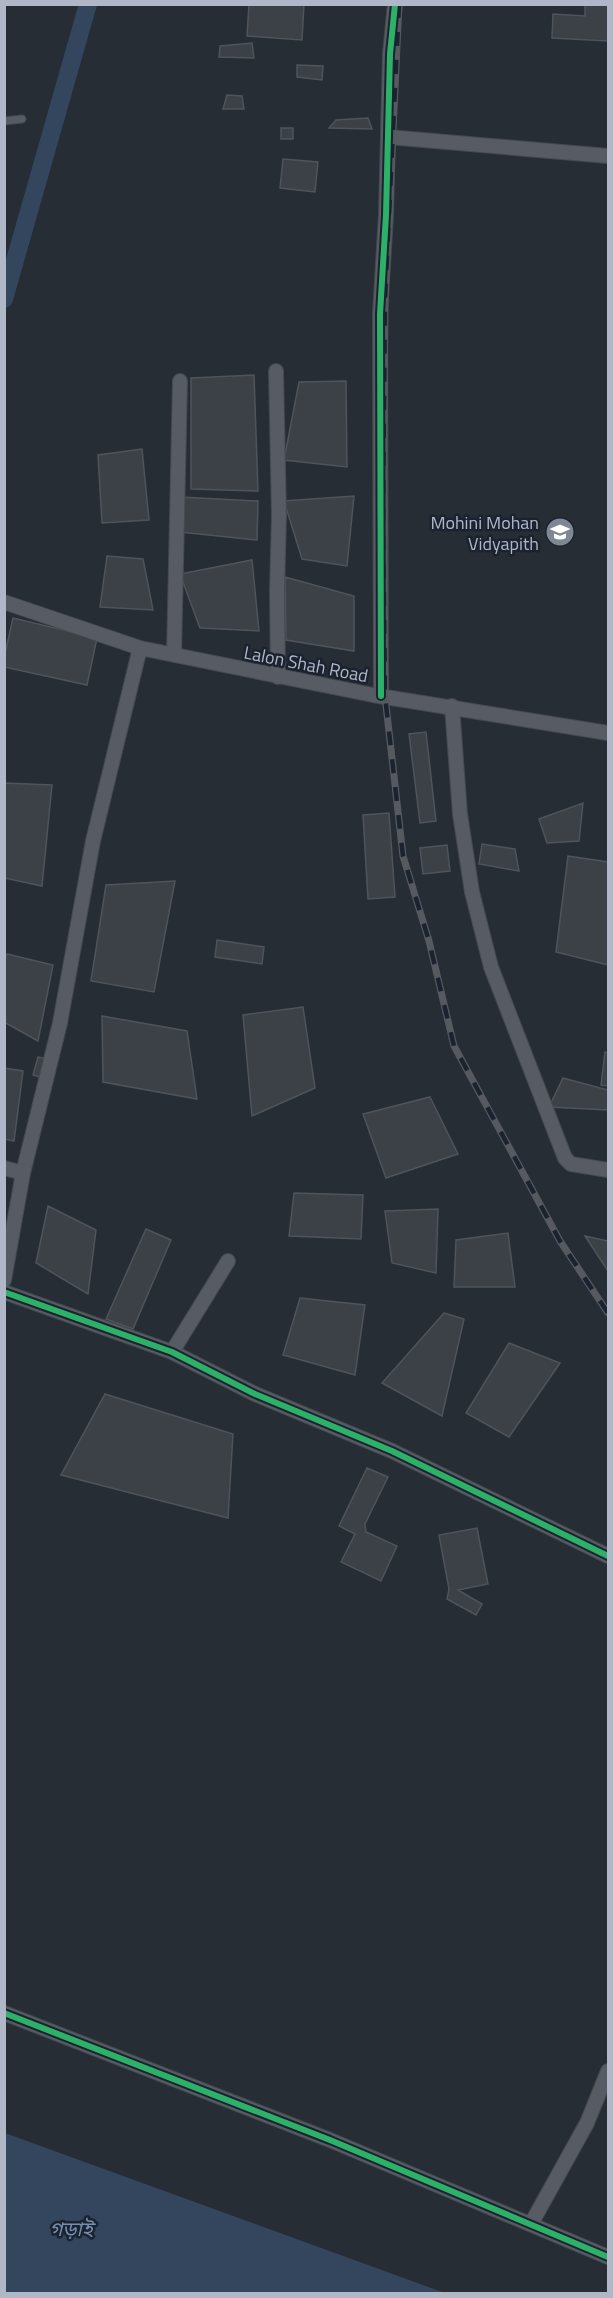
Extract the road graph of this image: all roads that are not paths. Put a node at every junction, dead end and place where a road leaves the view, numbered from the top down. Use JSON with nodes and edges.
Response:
{"nodes":[{"id":1,"x":395,"y":4,"type":"edge"},
{"id":2,"x":22,"y":119,"type":"dead end"},
{"id":3,"x":4,"y":121,"type":"edge"},
{"id":4,"x":388,"y":136,"type":"junction"},
{"id":5,"x":609,"y":156,"type":"edge"},
{"id":6,"x":276,"y":370,"type":"dead end"},
{"id":7,"x":180,"y":381,"type":"dead end"},
{"id":8,"x":4,"y":602,"type":"edge"},
{"id":9,"x":140,"y":648,"type":"junction"},
{"id":10,"x":174,"y":655,"type":"junction"},
{"id":11,"x":278,"y":677,"type":"junction"},
{"id":12,"x":381,"y":696,"type":"junction"},
{"id":13,"x":452,"y":706,"type":"junction"},
{"id":14,"x":609,"y":733,"type":"edge"},
{"id":15,"x":4,"y":1168,"type":"edge"},
{"id":16,"x":609,"y":1170,"type":"edge"},
{"id":17,"x":23,"y":1173,"type":"junction"},
{"id":18,"x":228,"y":1261,"type":"dead end"},
{"id":19,"x":4,"y":1280,"type":"edge"},
{"id":20,"x":4,"y":1292,"type":"edge"},
{"id":21,"x":172,"y":1352,"type":"junction"},
{"id":22,"x":609,"y":1556,"type":"edge"},
{"id":23,"x":4,"y":2013,"type":"edge"},
{"id":24,"x":609,"y":2071,"type":"edge"},
{"id":25,"x":531,"y":2224,"type":"junction"},
{"id":26,"x":609,"y":2257,"type":"edge"}],
"edges":[{"from":1,"to":4,"type":"street"},
{"from":2,"to":3,"type":"lane"},
{"from":4,"to":5,"type":"street"},
{"from":4,"to":12,"type":"street"},
{"from":6,"to":11,"type":"street"},
{"from":7,"to":10,"type":"street"},
{"from":8,"to":9,"type":"street","name":"Lalon Shah Road"},
{"from":9,"to":10,"type":"street","name":"Lalon Shah Road"},
{"from":9,"to":17,"type":"street"},
{"from":10,"to":11,"type":"street","name":"Lalon Shah Road"},
{"from":11,"to":12,"type":"street","name":"Lalon Shah Road"},
{"from":12,"to":13,"type":"street","name":"Lalon Shah Road"},
{"from":13,"to":14,"type":"street","name":"Lalon Shah Road"},
{"from":13,"to":16,"type":"street"},
{"from":15,"to":17,"type":"street"},
{"from":17,"to":19,"type":"street"},
{"from":18,"to":21,"type":"street"},
{"from":20,"to":21,"type":"street"},
{"from":21,"to":22,"type":"street"},
{"from":23,"to":25,"type":"street"},
{"from":24,"to":25,"type":"street"},
{"from":25,"to":26,"type":"street"}]}
